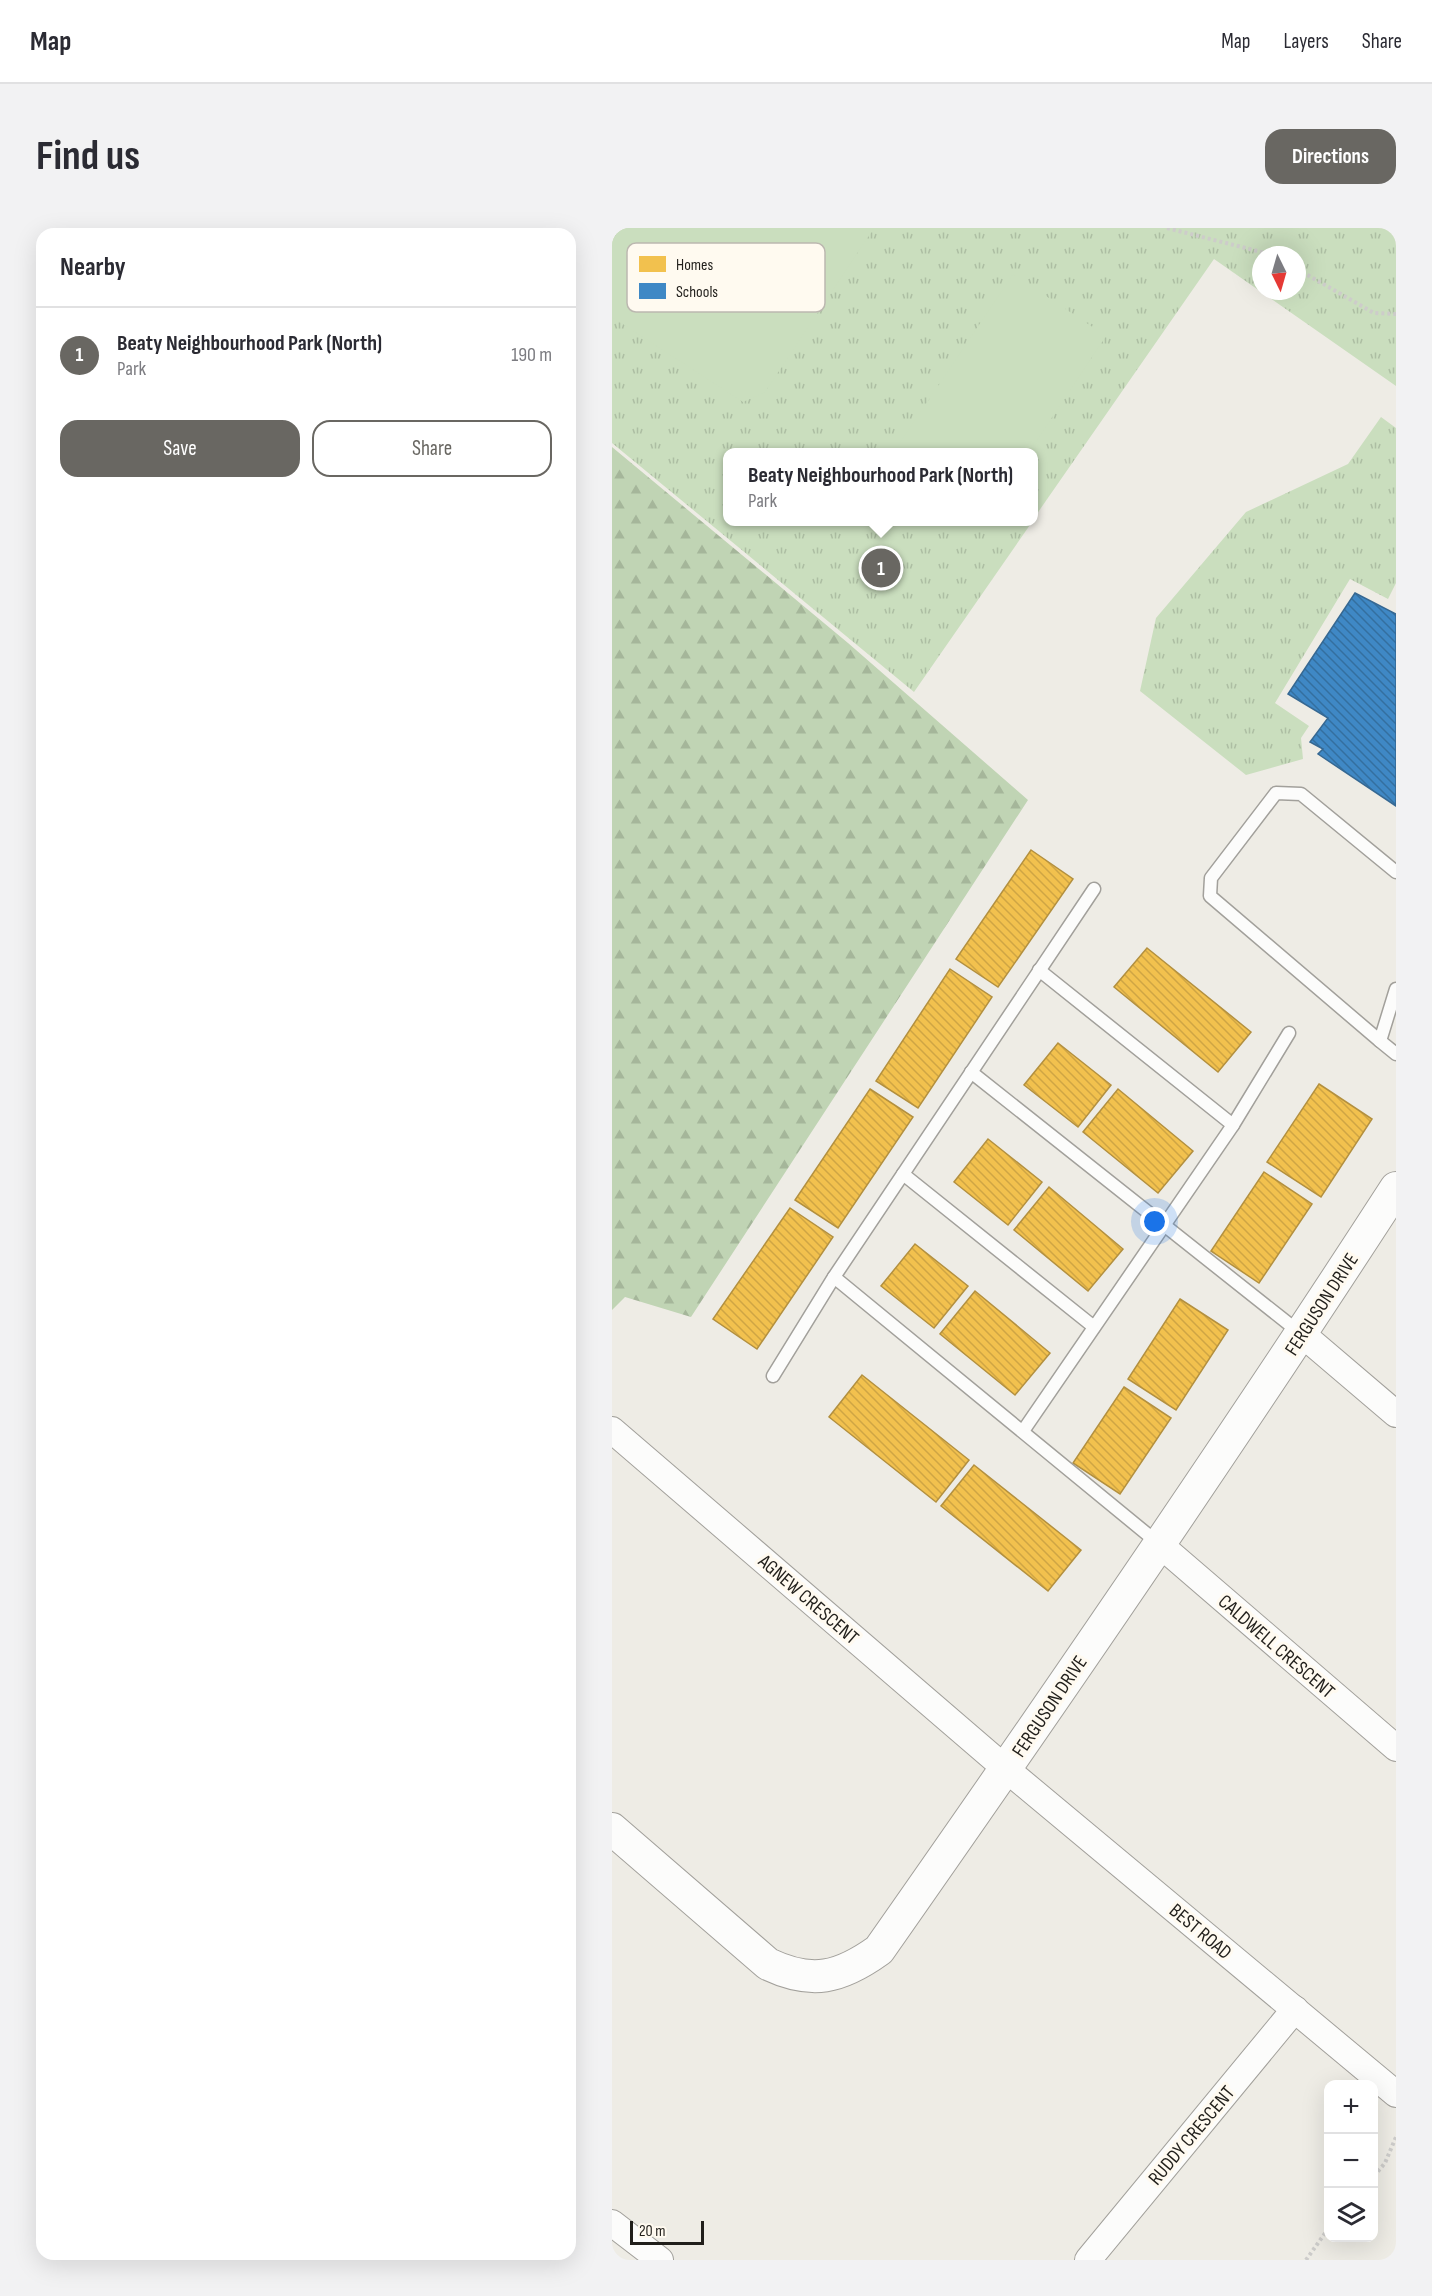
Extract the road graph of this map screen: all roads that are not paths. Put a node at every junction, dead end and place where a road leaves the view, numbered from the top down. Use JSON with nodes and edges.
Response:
{"nodes":[{"id":1,"x":1396,"y":872,"type":"edge"},
{"id":2,"x":1094,"y":889,"type":"dead end"},
{"id":3,"x":1040,"y":970,"type":"junction"},
{"id":4,"x":1396,"y":988,"type":"edge"},
{"id":5,"x":1289,"y":1033,"type":"dead end"},
{"id":6,"x":1380,"y":1041,"type":"junction"},
{"id":7,"x":1396,"y":1054,"type":"edge"},
{"id":8,"x":971,"y":1072,"type":"junction"},
{"id":9,"x":1233,"y":1125,"type":"junction"},
{"id":10,"x":903,"y":1174,"type":"junction"},
{"id":11,"x":1396,"y":1188,"type":"edge"},
{"id":12,"x":1165,"y":1225,"type":"junction"},
{"id":13,"x":834,"y":1277,"type":"junction"},
{"id":14,"x":1094,"y":1327,"type":"junction"},
{"id":15,"x":1302,"y":1334,"type":"junction"},
{"id":16,"x":773,"y":1376,"type":"dead end"},
{"id":17,"x":1396,"y":1414,"type":"edge"},
{"id":18,"x":612,"y":1430,"type":"edge"},
{"id":19,"x":1023,"y":1431,"type":"junction"},
{"id":20,"x":1158,"y":1544,"type":"junction"},
{"id":21,"x":1396,"y":1748,"type":"edge"},
{"id":22,"x":1006,"y":1769,"type":"junction"},
{"id":23,"x":612,"y":1830,"type":"edge"},
{"id":24,"x":1294,"y":2009,"type":"junction"},
{"id":25,"x":1396,"y":2094,"type":"edge"},
{"id":26,"x":612,"y":2223,"type":"edge"},
{"id":27,"x":660,"y":2260,"type":"edge"},
{"id":28,"x":1088,"y":2260,"type":"edge"}],
"edges":[{"from":1,"to":6,"type":"lane"},
{"from":2,"to":3,"type":"lane"},
{"from":3,"to":8,"type":"lane"},
{"from":3,"to":9,"type":"lane"},
{"from":4,"to":6,"type":"lane"},
{"from":5,"to":9,"type":"lane"},
{"from":6,"to":7,"type":"lane"},
{"from":8,"to":10,"type":"lane"},
{"from":8,"to":12,"type":"lane"},
{"from":9,"to":12,"type":"lane"},
{"from":10,"to":13,"type":"lane"},
{"from":10,"to":14,"type":"lane"},
{"from":11,"to":15,"type":"street","name":"FERGUSON DRIVE"},
{"from":12,"to":14,"type":"lane"},
{"from":12,"to":15,"type":"lane"},
{"from":13,"to":16,"type":"lane"},
{"from":13,"to":19,"type":"lane"},
{"from":14,"to":19,"type":"lane"},
{"from":15,"to":17,"type":"street"},
{"from":15,"to":20,"type":"street","name":"FERGUSON DRIVE"},
{"from":18,"to":22,"type":"street","name":"AGNEW CRESCENT"},
{"from":19,"to":20,"type":"lane"},
{"from":20,"to":21,"type":"street","name":"CALDWELL CRESCENT"},
{"from":20,"to":22,"type":"street","name":"FERGUSON DRIVE"},
{"from":22,"to":23,"type":"street","name":"FERGUSON DRIVE"},
{"from":22,"to":24,"type":"street","name":"BEST ROAD"},
{"from":24,"to":25,"type":"street","name":"BEST ROAD"},
{"from":24,"to":28,"type":"street","name":"RUDDY CRESCENT"},
{"from":26,"to":27,"type":"street"}]}
